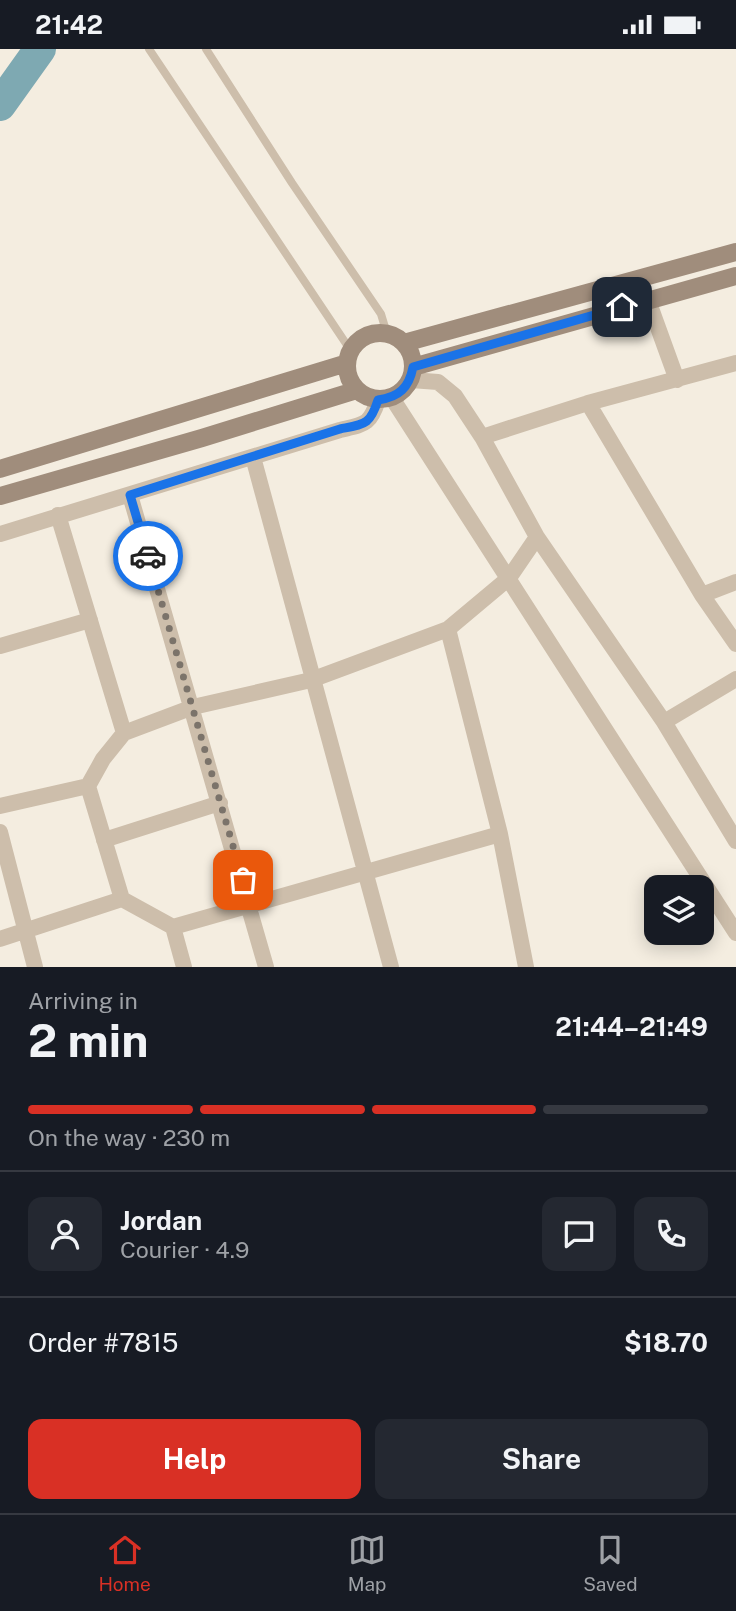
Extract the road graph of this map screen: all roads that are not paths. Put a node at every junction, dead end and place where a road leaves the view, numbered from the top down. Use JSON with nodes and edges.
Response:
{"nodes":[{"id":1,"x":149,"y":49,"type":"edge"},
{"id":2,"x":206,"y":49,"type":"edge"},
{"id":3,"x":736,"y":252,"type":"edge"},
{"id":4,"x":736,"y":276,"type":"edge"},
{"id":5,"x":648,"y":300,"type":"junction"},
{"id":6,"x":387,"y":334,"type":"junction"},
{"id":7,"x":404,"y":343,"type":"junction"},
{"id":8,"x":349,"y":357,"type":"junction"},
{"id":9,"x":736,"y":363,"type":"edge"},
{"id":10,"x":412,"y":374,"type":"junction"},
{"id":11,"x":677,"y":380,"type":"junction"},
{"id":12,"x":357,"y":390,"type":"junction"},
{"id":13,"x":385,"y":399,"type":"junction"},
{"id":14,"x":588,"y":403,"type":"junction"},
{"id":15,"x":482,"y":437,"type":"junction"},
{"id":16,"x":253,"y":457,"type":"junction"},
{"id":17,"x":0,"y":469,"type":"edge"},
{"id":18,"x":130,"y":495,"type":"junction"},
{"id":19,"x":0,"y":496,"type":"edge"},
{"id":20,"x":58,"y":515,"type":"junction"},
{"id":21,"x":0,"y":534,"type":"edge"},
{"id":22,"x":537,"y":537,"type":"junction"},
{"id":23,"x":509,"y":578,"type":"junction"},
{"id":24,"x":736,"y":582,"type":"edge"},
{"id":25,"x":702,"y":595,"type":"junction"},
{"id":26,"x":90,"y":620,"type":"junction"},
{"id":27,"x":448,"y":629,"type":"junction"},
{"id":28,"x":736,"y":644,"type":"edge"},
{"id":29,"x":0,"y":646,"type":"edge"},
{"id":30,"x":736,"y":679,"type":"edge"},
{"id":31,"x":311,"y":680,"type":"junction"},
{"id":32,"x":193,"y":707,"type":"junction"},
{"id":33,"x":664,"y":722,"type":"junction"},
{"id":34,"x":124,"y":733,"type":"junction"},
{"id":35,"x":88,"y":786,"type":"junction"},
{"id":36,"x":220,"y":803,"type":"junction"},
{"id":37,"x":0,"y":806,"type":"edge"},
{"id":38,"x":0,"y":832,"type":"edge"},
{"id":39,"x":500,"y":834,"type":"junction"},
{"id":40,"x":104,"y":840,"type":"junction"},
{"id":41,"x":736,"y":841,"type":"edge"},
{"id":42,"x":364,"y":872,"type":"junction"},
{"id":43,"x":121,"y":899,"type":"junction"},
{"id":44,"x":250,"y":906,"type":"junction"},
{"id":45,"x":173,"y":927,"type":"junction"},
{"id":46,"x":25,"y":932,"type":"junction"},
{"id":47,"x":736,"y":933,"type":"edge"},
{"id":48,"x":0,"y":939,"type":"edge"},
{"id":49,"x":34,"y":967,"type":"edge"},
{"id":50,"x":184,"y":967,"type":"edge"},
{"id":51,"x":266,"y":967,"type":"edge"},
{"id":52,"x":391,"y":967,"type":"edge"},
{"id":53,"x":526,"y":967,"type":"edge"}],
"edges":[{"from":1,"to":8,"type":"lane"},
{"from":2,"to":6,"type":"lane"},
{"from":3,"to":7,"type":"main road"},
{"from":4,"to":5,"type":"main road"},
{"from":5,"to":10,"type":"main road"},
{"from":5,"to":11,"type":"street"},
{"from":6,"to":7,"type":"main road"},
{"from":6,"to":8,"type":"main road"},
{"from":7,"to":10,"type":"main road"},
{"from":8,"to":12,"type":"main road"},
{"from":8,"to":17,"type":"main road"},
{"from":9,"to":11,"type":"street"},
{"from":10,"to":13,"type":"main road"},
{"from":10,"to":15,"type":"street"},
{"from":11,"to":14,"type":"street"},
{"from":12,"to":13,"type":"main road"},
{"from":12,"to":19,"type":"main road"},
{"from":13,"to":16,"type":"street"},
{"from":13,"to":23,"type":"street"},
{"from":14,"to":15,"type":"street"},
{"from":14,"to":25,"type":"street"},
{"from":15,"to":22,"type":"street"},
{"from":16,"to":18,"type":"street"},
{"from":16,"to":31,"type":"street"},
{"from":18,"to":20,"type":"street"},
{"from":18,"to":32,"type":"street"},
{"from":20,"to":21,"type":"street"},
{"from":20,"to":26,"type":"street"},
{"from":22,"to":23,"type":"street"},
{"from":22,"to":33,"type":"street"},
{"from":23,"to":27,"type":"street"},
{"from":23,"to":47,"type":"street"},
{"from":24,"to":25,"type":"street"},
{"from":25,"to":28,"type":"street"},
{"from":26,"to":29,"type":"street"},
{"from":26,"to":34,"type":"street"},
{"from":27,"to":31,"type":"street"},
{"from":27,"to":39,"type":"street"},
{"from":30,"to":33,"type":"street"},
{"from":31,"to":32,"type":"street"},
{"from":31,"to":42,"type":"street"},
{"from":32,"to":34,"type":"street"},
{"from":32,"to":36,"type":"street"},
{"from":33,"to":41,"type":"street"},
{"from":34,"to":35,"type":"street"},
{"from":35,"to":37,"type":"street"},
{"from":35,"to":40,"type":"street"},
{"from":36,"to":40,"type":"street"},
{"from":36,"to":44,"type":"street"},
{"from":38,"to":46,"type":"street"},
{"from":39,"to":42,"type":"street"},
{"from":39,"to":53,"type":"street"},
{"from":40,"to":43,"type":"street"},
{"from":42,"to":44,"type":"street"},
{"from":42,"to":52,"type":"street"},
{"from":43,"to":45,"type":"street"},
{"from":43,"to":46,"type":"street"},
{"from":44,"to":45,"type":"street"},
{"from":44,"to":51,"type":"street"},
{"from":45,"to":50,"type":"street"},
{"from":46,"to":48,"type":"street"},
{"from":46,"to":49,"type":"street"}]}
